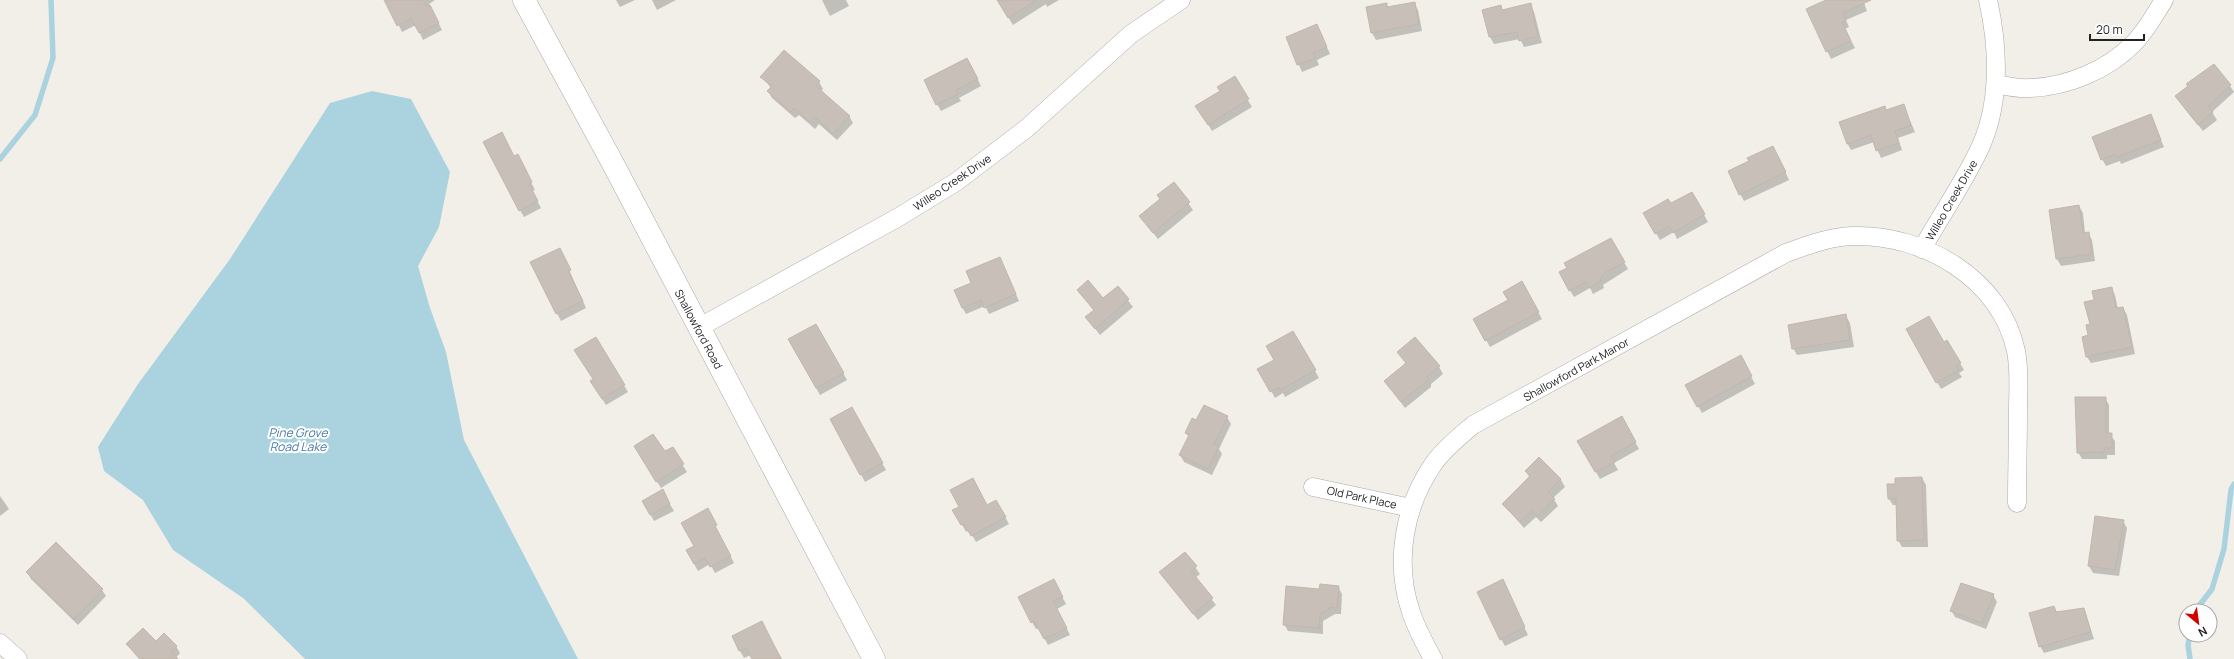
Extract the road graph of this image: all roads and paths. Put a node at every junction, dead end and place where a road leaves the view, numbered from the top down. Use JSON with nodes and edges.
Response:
{"nodes":[{"id":1,"x":524,"y":0,"type":"edge"},
{"id":2,"x":1181,"y":0,"type":"edge"},
{"id":3,"x":1988,"y":0,"type":"edge"},
{"id":4,"x":2164,"y":0,"type":"edge"},
{"id":5,"x":1996,"y":84,"type":"junction"},
{"id":6,"x":1922,"y":249,"type":"junction"},
{"id":7,"x":698,"y":328,"type":"junction"},
{"id":8,"x":1313,"y":487,"type":"dead end"},
{"id":9,"x":2017,"y":502,"type":"dead end"},
{"id":10,"x":1411,"y":508,"type":"junction"},
{"id":11,"x":0,"y":643,"type":"edge"},
{"id":12,"x":18,"y":659,"type":"edge"},
{"id":13,"x":874,"y":659,"type":"edge"},
{"id":14,"x":1433,"y":659,"type":"edge"}],
"edges":[{"from":1,"to":7,"type":"street","name":"Shallowford Road"},
{"from":2,"to":7,"type":"street","name":"Willeo Creek Drive"},
{"from":3,"to":5,"type":"street","name":"Willeo Creek Drive"},
{"from":4,"to":5,"type":"street"},
{"from":5,"to":6,"type":"street","name":"Willeo Creek Drive"},
{"from":6,"to":9,"type":"street","name":"Willeo Creek Drive"},
{"from":6,"to":10,"type":"street","name":"Shallowford Park Manor"},
{"from":7,"to":13,"type":"street","name":"Shallowford Road"},
{"from":8,"to":10,"type":"street","name":"Old Park Place"},
{"from":10,"to":14,"type":"street","name":"Shallowford Park Manor"},
{"from":11,"to":12,"type":"street"}]}
